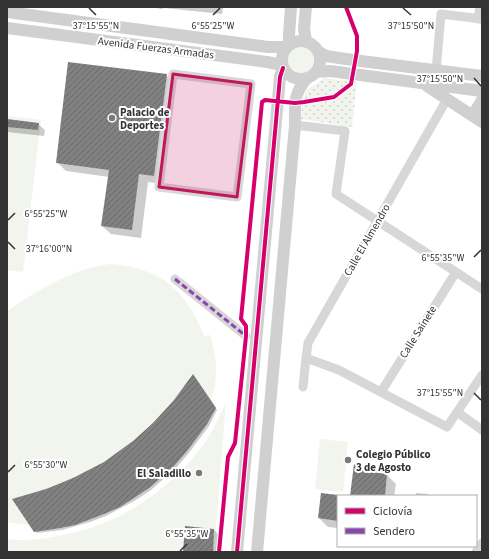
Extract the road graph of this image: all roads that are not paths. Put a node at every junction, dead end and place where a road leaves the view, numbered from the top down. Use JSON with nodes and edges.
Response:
{"nodes":[{"id":1,"x":291,"y":7,"type":"edge"},
{"id":2,"x":306,"y":7,"type":"edge"},
{"id":3,"x":480,"y":7,"type":"edge"},
{"id":4,"x":7,"y":12,"type":"edge"},
{"id":5,"x":480,"y":19,"type":"edge"},
{"id":6,"x":7,"y":28,"type":"edge"},
{"id":7,"x":306,"y":41,"type":"junction"},
{"id":8,"x":288,"y":45,"type":"junction"},
{"id":9,"x":319,"y":52,"type":"junction"},
{"id":10,"x":282,"y":66,"type":"junction"},
{"id":11,"x":436,"y":71,"type":"junction"},
{"id":12,"x":311,"y":75,"type":"junction"},
{"id":13,"x":482,"y":76,"type":"edge"},
{"id":14,"x":424,"y":84,"type":"junction"},
{"id":15,"x":482,"y":91,"type":"edge"},
{"id":16,"x":447,"y":99,"type":"junction"},
{"id":17,"x":482,"y":100,"type":"edge"},
{"id":18,"x":477,"y":118,"type":"edge"},
{"id":19,"x":295,"y":125,"type":"junction"},
{"id":20,"x":159,"y":187,"type":"joint"},
{"id":21,"x":378,"y":221,"type":"junction"},
{"id":22,"x":456,"y":272,"type":"junction"},
{"id":23,"x":175,"y":279,"type":"dead end"},
{"id":24,"x":482,"y":289,"type":"edge"},
{"id":25,"x":246,"y":336,"type":"dead end"},
{"id":26,"x":306,"y":358,"type":"junction"},
{"id":27,"x":482,"y":376,"type":"edge"},
{"id":28,"x":304,"y":386,"type":"dead end"},
{"id":29,"x":381,"y":392,"type":"junction"},
{"id":30,"x":457,"y":412,"type":"junction"},
{"id":31,"x":482,"y":430,"type":"edge"},
{"id":32,"x":482,"y":543,"type":"edge"},
{"id":33,"x":236,"y":552,"type":"edge"},
{"id":34,"x":257,"y":552,"type":"edge"},
{"id":35,"x":476,"y":552,"type":"edge"}],
"edges":[{"from":1,"to":8,"type":"street"},
{"from":2,"to":7,"type":"street"},
{"from":3,"to":5,"type":"street"},
{"from":4,"to":8,"type":"street","name":"Avenida Fuerzas Armadas"},
{"from":5,"to":11,"type":"street"},
{"from":6,"to":10,"type":"street","name":"Avenida Fuerzas Armadas"},
{"from":7,"to":8,"type":"street"},
{"from":7,"to":9,"type":"street"},
{"from":8,"to":10,"type":"street"},
{"from":9,"to":11,"type":"street"},
{"from":9,"to":12,"type":"street"},
{"from":10,"to":12,"type":"street"},
{"from":10,"to":33,"type":"street"},
{"from":11,"to":13,"type":"street"},
{"from":12,"to":14,"type":"street"},
{"from":12,"to":19,"type":"street"},
{"from":14,"to":15,"type":"street"},
{"from":14,"to":16,"type":"street"},
{"from":16,"to":18,"type":"street"},
{"from":16,"to":21,"type":"street","name":"Calle El Almendro"},
{"from":17,"to":18,"type":"street"},
{"from":19,"to":21,"type":"street"},
{"from":19,"to":34,"type":"street"},
{"from":20,"to":20,"type":"street"},
{"from":21,"to":22,"type":"street"},
{"from":21,"to":26,"type":"street","name":"Calle El Almendro"},
{"from":22,"to":24,"type":"street"},
{"from":22,"to":29,"type":"street","name":"Calle Sainete"},
{"from":23,"to":25,"type":"street"},
{"from":26,"to":28,"type":"street","name":"Calle El Almendro"},
{"from":26,"to":29,"type":"street"},
{"from":27,"to":30,"type":"street"},
{"from":29,"to":30,"type":"street"},
{"from":30,"to":31,"type":"street"},
{"from":32,"to":35,"type":"street"}]}
